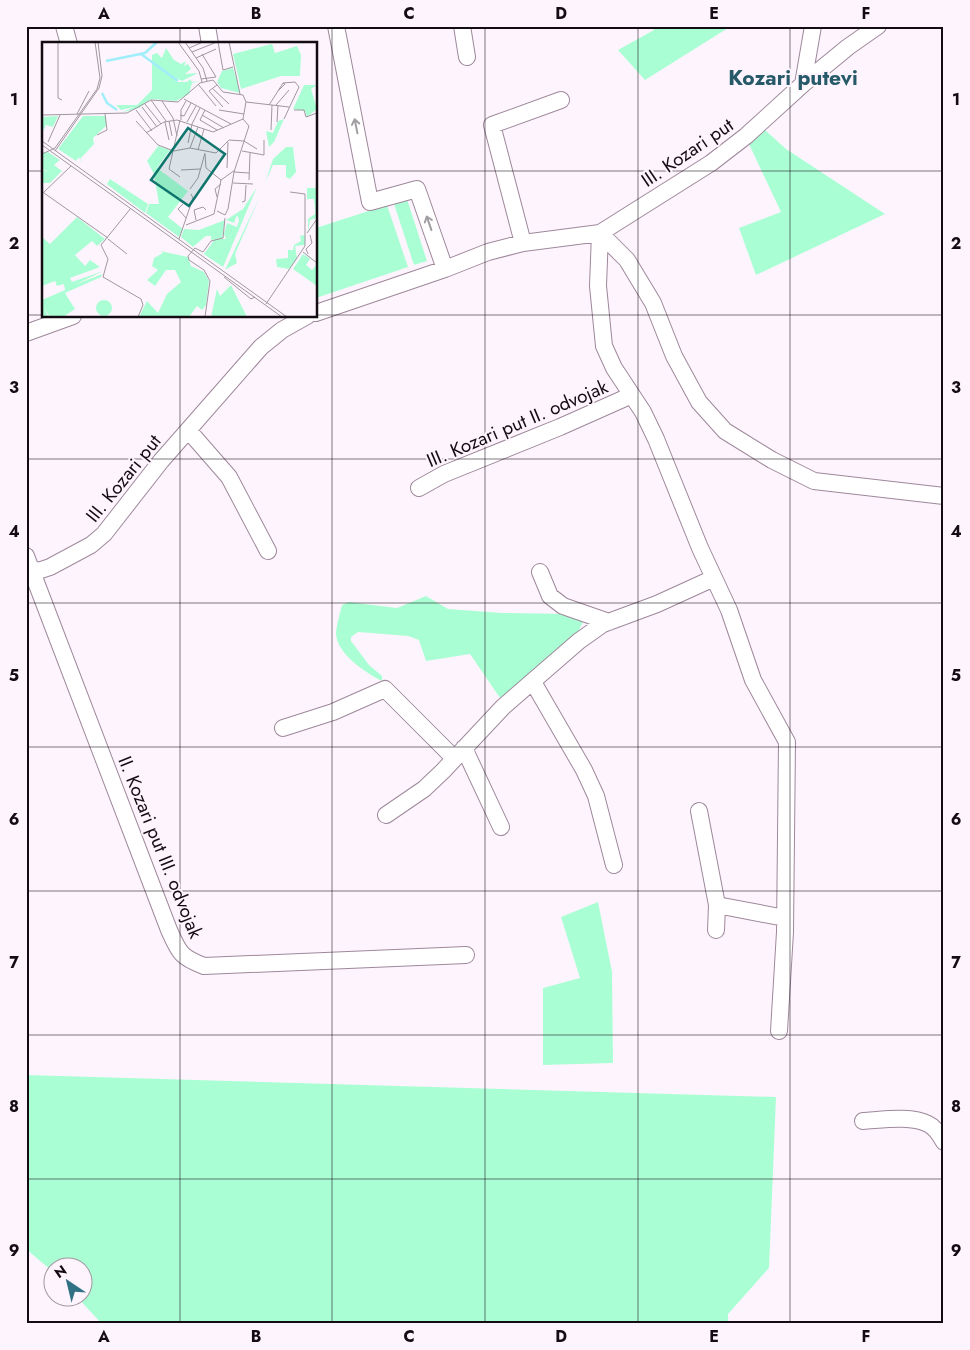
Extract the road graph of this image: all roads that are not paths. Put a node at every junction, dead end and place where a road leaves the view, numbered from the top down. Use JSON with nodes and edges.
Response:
{"nodes":[{"id":1,"x":64,"y":26,"type":"edge"},
{"id":2,"x":207,"y":26,"type":"edge"},
{"id":3,"x":336,"y":26,"type":"edge"},
{"id":4,"x":462,"y":26,"type":"edge"},
{"id":5,"x":813,"y":26,"type":"edge"},
{"id":6,"x":878,"y":26,"type":"edge"},
{"id":7,"x":68,"y":42,"type":"edge"},
{"id":8,"x":210,"y":42,"type":"edge"},
{"id":9,"x":467,"y":57,"type":"dead end"},
{"id":10,"x":803,"y":84,"type":"junction"},
{"id":11,"x":561,"y":100,"type":"dead end"},
{"id":12,"x":600,"y":233,"type":"junction"},
{"id":13,"x":523,"y":243,"type":"junction"},
{"id":14,"x":445,"y":269,"type":"junction"},
{"id":15,"x":318,"y":312,"type":"edge"},
{"id":16,"x":67,"y":318,"type":"edge"},
{"id":17,"x":299,"y":318,"type":"edge"},
{"id":18,"x":280,"y":323,"type":"edge"},
{"id":19,"x":26,"y":333,"type":"edge"},
{"id":20,"x":632,"y":396,"type":"junction"},
{"id":21,"x":188,"y":430,"type":"junction"},
{"id":22,"x":419,"y":488,"type":"dead end"},
{"id":23,"x":944,"y":496,"type":"edge"},
{"id":24,"x":268,"y":551,"type":"dead end"},
{"id":25,"x":28,"y":566,"type":"edge"},
{"id":26,"x":540,"y":572,"type":"dead end"},
{"id":27,"x":714,"y":578,"type":"junction"},
{"id":28,"x":609,"y":622,"type":"junction"},
{"id":29,"x":532,"y":682,"type":"junction"},
{"id":30,"x":283,"y":728,"type":"dead end"},
{"id":31,"x":459,"y":753,"type":"junction"},
{"id":32,"x":699,"y":811,"type":"dead end"},
{"id":33,"x":386,"y":814,"type":"dead end"},
{"id":34,"x":501,"y":827,"type":"dead end"},
{"id":35,"x":614,"y":865,"type":"dead end"},
{"id":36,"x":717,"y":906,"type":"junction"},
{"id":37,"x":785,"y":918,"type":"junction"},
{"id":38,"x":716,"y":930,"type":"dead end"},
{"id":39,"x":466,"y":955,"type":"dead end"},
{"id":40,"x":779,"y":1031,"type":"dead end"},
{"id":41,"x":863,"y":1121,"type":"dead end"},
{"id":42,"x":944,"y":1142,"type":"edge"}],
"edges":[{"from":1,"to":7,"type":"street"},
{"from":2,"to":8,"type":"street"},
{"from":14,"to":3,"type":"street","one_way":true},
{"from":4,"to":9,"type":"street"},
{"from":5,"to":10,"type":"street"},
{"from":6,"to":10,"type":"street","name":"III. Kozari put"},
{"from":10,"to":12,"type":"street","name":"III. Kozari put"},
{"from":11,"to":13,"type":"street"},
{"from":12,"to":13,"type":"street","name":"III. Kozari put"},
{"from":12,"to":20,"type":"street","name":"III. Kozari put II. odvojak"},
{"from":12,"to":23,"type":"street"},
{"from":13,"to":14,"type":"street","name":"III. Kozari put"},
{"from":14,"to":15,"type":"street","name":"III. Kozari put"},
{"from":16,"to":19,"type":"street"},
{"from":17,"to":18,"type":"street","name":"III. Kozari put"},
{"from":18,"to":21,"type":"street","name":"III. Kozari put"},
{"from":20,"to":22,"type":"street","name":"III. Kozari put II. odvojak"},
{"from":20,"to":27,"type":"street","name":"III. Kozari put II. odvojak"},
{"from":21,"to":24,"type":"street","name":"III. Kozari put"},
{"from":21,"to":25,"type":"street","name":"III. Kozari put"},
{"from":25,"to":39,"type":"street","name":"II. Kozari put III. odvojak"},
{"from":26,"to":28,"type":"street"},
{"from":27,"to":28,"type":"street"},
{"from":27,"to":37,"type":"street","name":"III. Kozari put II. odvojak"},
{"from":28,"to":29,"type":"street"},
{"from":29,"to":31,"type":"street"},
{"from":29,"to":35,"type":"street"},
{"from":30,"to":31,"type":"street"},
{"from":31,"to":33,"type":"street"},
{"from":31,"to":34,"type":"street"},
{"from":32,"to":36,"type":"street"},
{"from":36,"to":37,"type":"street"},
{"from":36,"to":38,"type":"street"},
{"from":37,"to":40,"type":"street","name":"III. Kozari put II. odvojak"},
{"from":41,"to":42,"type":"street"}]}
